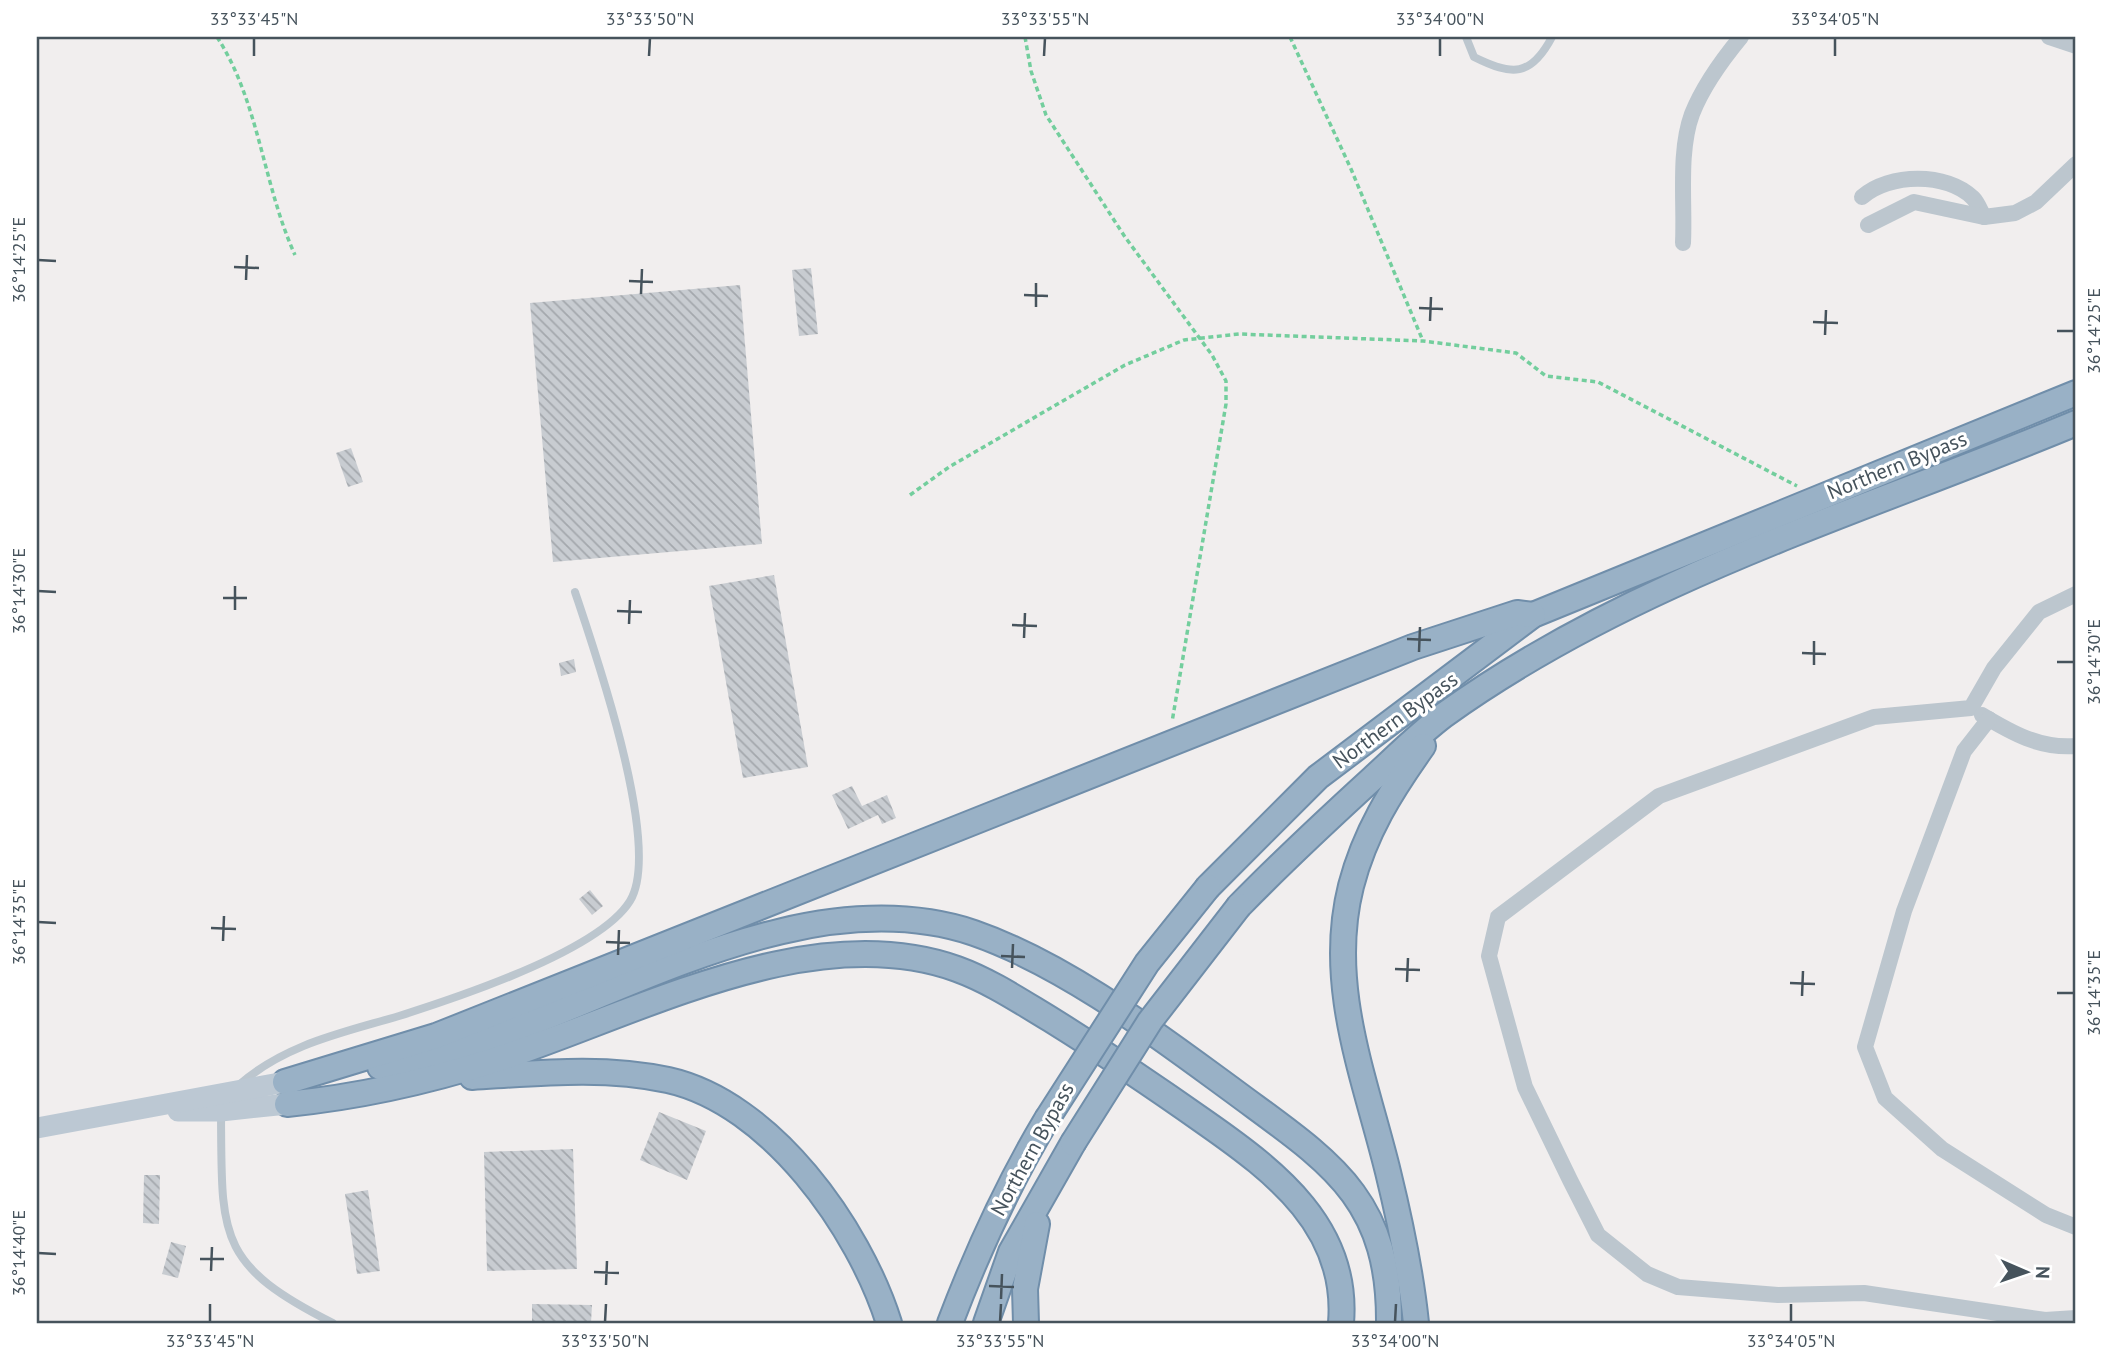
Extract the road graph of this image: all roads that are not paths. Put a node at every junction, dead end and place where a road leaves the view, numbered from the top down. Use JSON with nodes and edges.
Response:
{"nodes":[{"id":1,"x":1466,"y":37,"type":"edge"},
{"id":2,"x":1552,"y":37,"type":"edge"},
{"id":3,"x":1741,"y":37,"type":"edge"},
{"id":4,"x":2049,"y":37,"type":"edge"},
{"id":5,"x":2076,"y":46,"type":"edge"},
{"id":6,"x":2076,"y":164,"type":"edge"},
{"id":7,"x":1862,"y":197,"type":"dead end"},
{"id":8,"x":1984,"y":217,"type":"junction"},
{"id":9,"x":1868,"y":225,"type":"dead end"},
{"id":10,"x":1683,"y":243,"type":"dead end"},
{"id":11,"x":2076,"y":393,"type":"edge"},
{"id":12,"x":2076,"y":423,"type":"edge"},
{"id":13,"x":575,"y":592,"type":"dead end"},
{"id":14,"x":2076,"y":594,"type":"edge"},
{"id":15,"x":1533,"y":615,"type":"junction"},
{"id":16,"x":1971,"y":708,"type":"junction"},
{"id":17,"x":1443,"y":716,"type":"junction"},
{"id":18,"x":1989,"y":719,"type":"junction"},
{"id":19,"x":2076,"y":746,"type":"edge"},
{"id":20,"x":426,"y":1081,"type":"junction"},
{"id":21,"x":233,"y":1091,"type":"junction"},
{"id":22,"x":286,"y":1093,"type":"junction"},
{"id":23,"x":117,"y":1111,"type":"junction"},
{"id":24,"x":221,"y":1111,"type":"junction"},
{"id":25,"x":37,"y":1128,"type":"edge"},
{"id":26,"x":1045,"y":1193,"type":"junction"},
{"id":27,"x":2076,"y":1227,"type":"edge"},
{"id":28,"x":2076,"y":1318,"type":"edge"},
{"id":29,"x":333,"y":1323,"type":"edge"},
{"id":30,"x":889,"y":1323,"type":"edge"},
{"id":31,"x":950,"y":1323,"type":"edge"},
{"id":32,"x":986,"y":1323,"type":"edge"},
{"id":33,"x":1026,"y":1323,"type":"edge"},
{"id":34,"x":1341,"y":1323,"type":"edge"},
{"id":35,"x":1389,"y":1323,"type":"edge"},
{"id":36,"x":1416,"y":1323,"type":"edge"}],
"edges":[{"from":1,"to":2,"type":"lane"},
{"from":3,"to":10,"type":"street"},
{"from":4,"to":5,"type":"street"},
{"from":6,"to":8,"type":"street"},
{"from":7,"to":8,"type":"street"},
{"from":8,"to":9,"type":"street"},
{"from":11,"to":15,"type":"highway","name":"Northern Bypass"},
{"from":12,"to":17,"type":"highway","name":"Northern Bypass"},
{"from":13,"to":21,"type":"lane"},
{"from":14,"to":16,"type":"street"},
{"from":15,"to":22,"type":"highway"},
{"from":15,"to":31,"type":"highway","name":"Northern Bypass","bridge":true},
{"from":16,"to":18,"type":"street"},
{"from":16,"to":28,"type":"street"},
{"from":17,"to":26,"type":"highway","name":"Northern Bypass","bridge":true},
{"from":17,"to":36,"type":"highway"},
{"from":18,"to":19,"type":"street"},
{"from":18,"to":27,"type":"street"},
{"from":20,"to":22,"type":"highway"},
{"from":20,"to":30,"type":"highway"},
{"from":20,"to":34,"type":"highway"},
{"from":21,"to":22,"type":"main road"},
{"from":21,"to":23,"type":"main road"},
{"from":22,"to":24,"type":"main road"},
{"from":22,"to":35,"type":"highway"},
{"from":23,"to":24,"type":"main road"},
{"from":23,"to":25,"type":"main road"},
{"from":24,"to":29,"type":"lane"},
{"from":26,"to":32,"type":"highway","name":"Northern Bypass"},
{"from":26,"to":33,"type":"highway"}]}
